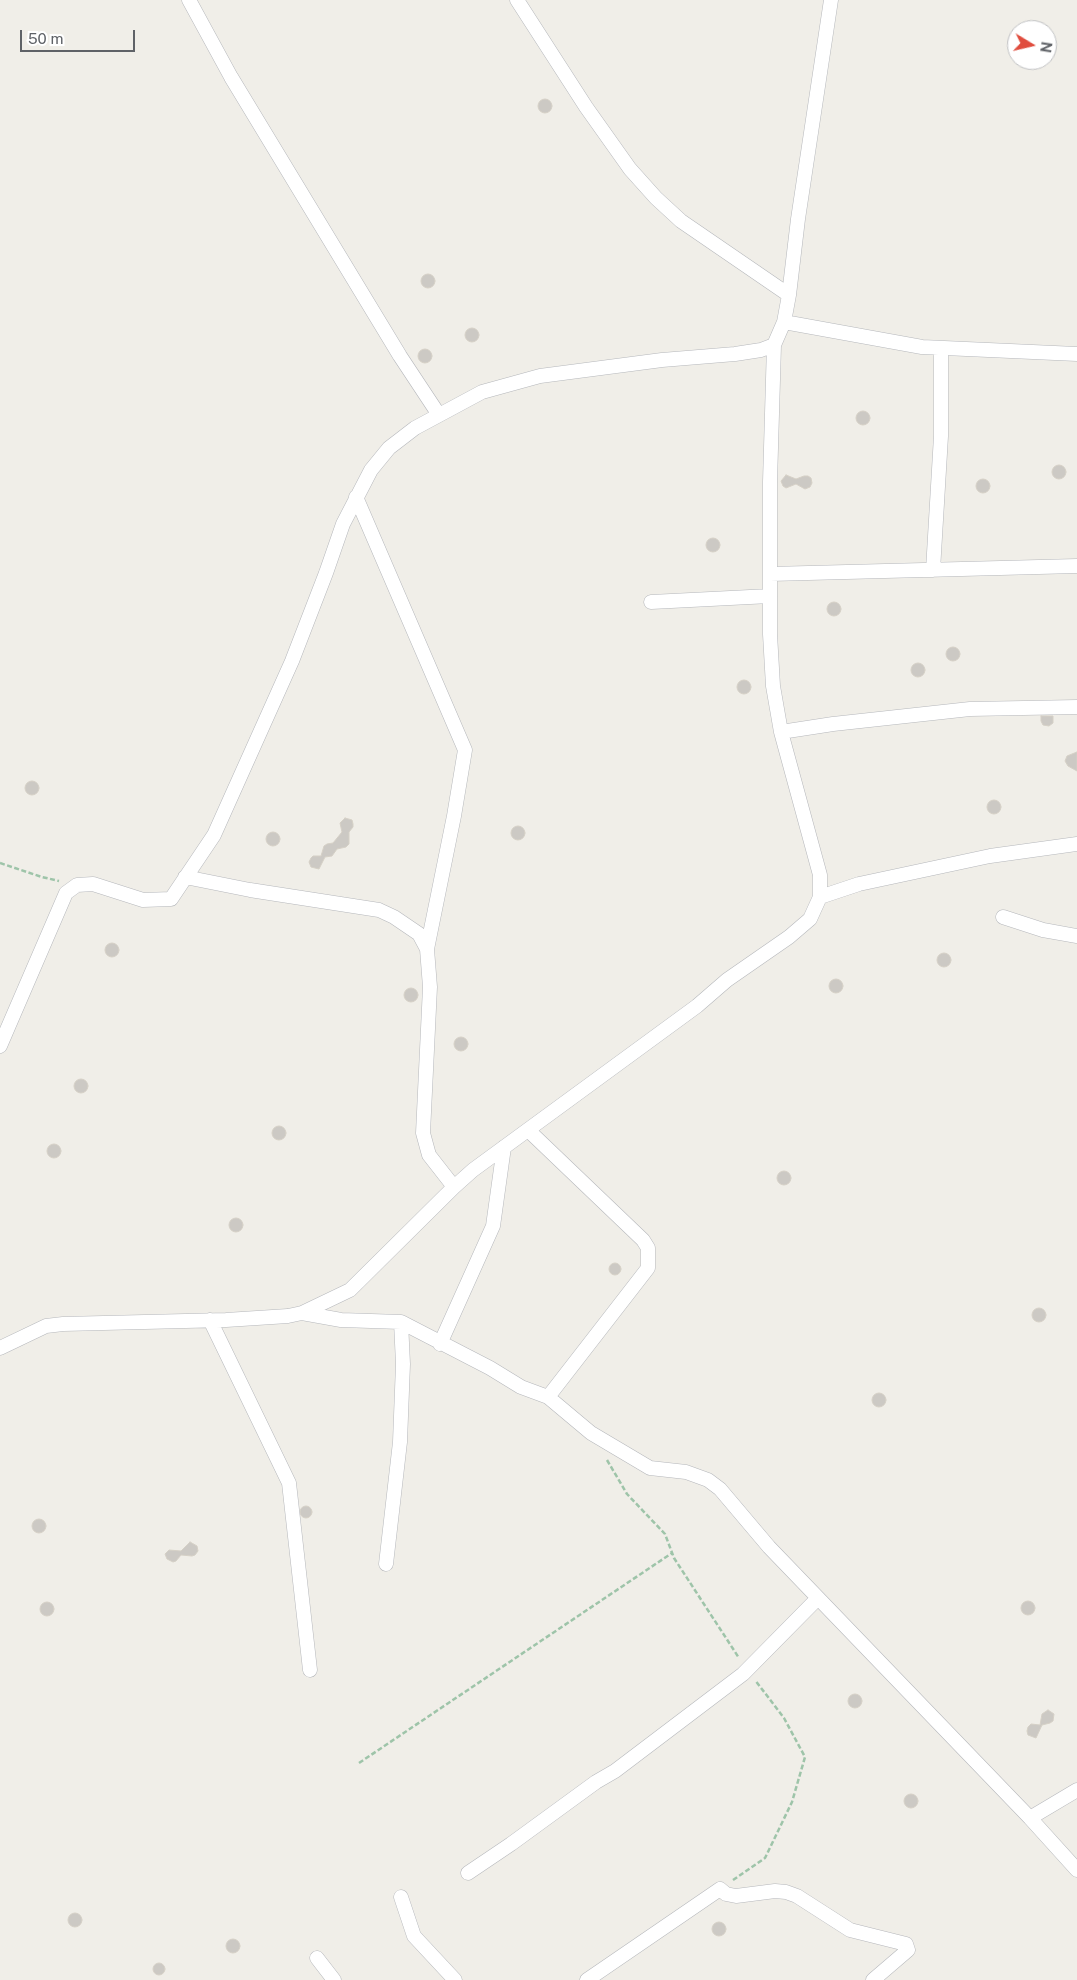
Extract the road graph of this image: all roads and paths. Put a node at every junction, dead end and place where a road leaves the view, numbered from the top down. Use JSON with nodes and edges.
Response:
{"nodes":[{"id":1,"x":189,"y":0,"type":"edge"},
{"id":2,"x":517,"y":0,"type":"edge"},
{"id":3,"x":831,"y":0,"type":"edge"},
{"id":4,"x":789,"y":295,"type":"junction"},
{"id":5,"x":784,"y":322,"type":"junction"},
{"id":6,"x":774,"y":345,"type":"junction"},
{"id":7,"x":941,"y":348,"type":"junction"},
{"id":8,"x":1077,"y":354,"type":"edge"},
{"id":9,"x":439,"y":415,"type":"junction"},
{"id":10,"x":356,"y":497,"type":"junction"},
{"id":11,"x":1077,"y":566,"type":"edge"},
{"id":12,"x":933,"y":570,"type":"junction"},
{"id":13,"x":770,"y":574,"type":"junction"},
{"id":14,"x":770,"y":596,"type":"junction"},
{"id":15,"x":651,"y":602,"type":"dead end"},
{"id":16,"x":1077,"y":707,"type":"edge"},
{"id":17,"x":781,"y":732,"type":"junction"},
{"id":18,"x":1077,"y":844,"type":"edge"},
{"id":19,"x":0,"y":863,"type":"edge"},
{"id":20,"x":185,"y":877,"type":"junction"},
{"id":21,"x":77,"y":885,"type":"junction"},
{"id":22,"x":820,"y":897,"type":"junction"},
{"id":23,"x":1003,"y":917,"type":"dead end"},
{"id":24,"x":1077,"y":936,"type":"edge"},
{"id":25,"x":427,"y":949,"type":"junction"},
{"id":26,"x":0,"y":1046,"type":"edge"},
{"id":27,"x":528,"y":1130,"type":"junction"},
{"id":28,"x":504,"y":1147,"type":"junction"},
{"id":29,"x":454,"y":1187,"type":"junction"},
{"id":30,"x":302,"y":1313,"type":"junction"},
{"id":31,"x":210,"y":1320,"type":"junction"},
{"id":32,"x":401,"y":1322,"type":"junction"},
{"id":33,"x":440,"y":1344,"type":"junction"},
{"id":34,"x":0,"y":1348,"type":"edge"},
{"id":35,"x":548,"y":1397,"type":"junction"},
{"id":36,"x":605,"y":1456,"type":"dead end"},
{"id":37,"x":672,"y":1553,"type":"junction"},
{"id":38,"x":386,"y":1564,"type":"dead end"},
{"id":39,"x":818,"y":1598,"type":"junction"},
{"id":40,"x":310,"y":1670,"type":"dead end"},
{"id":41,"x":747,"y":1670,"type":"junction"},
{"id":42,"x":359,"y":1763,"type":"dead end"},
{"id":43,"x":1077,"y":1790,"type":"edge"},
{"id":44,"x":1030,"y":1818,"type":"junction"},
{"id":45,"x":1077,"y":1870,"type":"edge"},
{"id":46,"x":468,"y":1873,"type":"dead end"},
{"id":47,"x":720,"y":1889,"type":"junction"},
{"id":48,"x":400,"y":1897,"type":"dead end"},
{"id":49,"x":317,"y":1958,"type":"dead end"},
{"id":50,"x":334,"y":1980,"type":"edge"},
{"id":51,"x":455,"y":1980,"type":"edge"},
{"id":52,"x":587,"y":1980,"type":"edge"},
{"id":53,"x":873,"y":1980,"type":"edge"}],
"edges":[{"from":1,"to":9,"type":"street"},
{"from":2,"to":4,"type":"street"},
{"from":3,"to":4,"type":"street"},
{"from":4,"to":5,"type":"street"},
{"from":5,"to":6,"type":"street"},
{"from":5,"to":7,"type":"street"},
{"from":6,"to":9,"type":"street"},
{"from":6,"to":13,"type":"street"},
{"from":7,"to":8,"type":"street"},
{"from":7,"to":12,"type":"street"},
{"from":9,"to":10,"type":"street"},
{"from":10,"to":20,"type":"street"},
{"from":10,"to":25,"type":"street"},
{"from":11,"to":12,"type":"street"},
{"from":12,"to":13,"type":"street"},
{"from":13,"to":14,"type":"street"},
{"from":14,"to":15,"type":"street"},
{"from":14,"to":17,"type":"street"},
{"from":16,"to":17,"type":"street"},
{"from":17,"to":22,"type":"street"},
{"from":18,"to":22,"type":"street"},
{"from":19,"to":21,"type":"path"},
{"from":20,"to":21,"type":"street"},
{"from":20,"to":25,"type":"street"},
{"from":21,"to":26,"type":"street"},
{"from":22,"to":27,"type":"street"},
{"from":23,"to":24,"type":"street"},
{"from":25,"to":29,"type":"street"},
{"from":27,"to":28,"type":"street"},
{"from":27,"to":35,"type":"street"},
{"from":28,"to":29,"type":"street"},
{"from":28,"to":33,"type":"street"},
{"from":29,"to":30,"type":"street"},
{"from":30,"to":31,"type":"street"},
{"from":30,"to":32,"type":"street"},
{"from":31,"to":34,"type":"street"},
{"from":31,"to":40,"type":"street"},
{"from":32,"to":33,"type":"street"},
{"from":32,"to":38,"type":"street"},
{"from":33,"to":35,"type":"street"},
{"from":35,"to":39,"type":"street"},
{"from":36,"to":37,"type":"path"},
{"from":37,"to":41,"type":"path"},
{"from":37,"to":42,"type":"path"},
{"from":39,"to":41,"type":"street"},
{"from":39,"to":44,"type":"street"},
{"from":41,"to":46,"type":"street"},
{"from":41,"to":47,"type":"path"},
{"from":43,"to":44,"type":"street"},
{"from":44,"to":45,"type":"street"},
{"from":47,"to":52,"type":"street"},
{"from":47,"to":53,"type":"street"},
{"from":48,"to":51,"type":"street"},
{"from":49,"to":50,"type":"street"}]}
